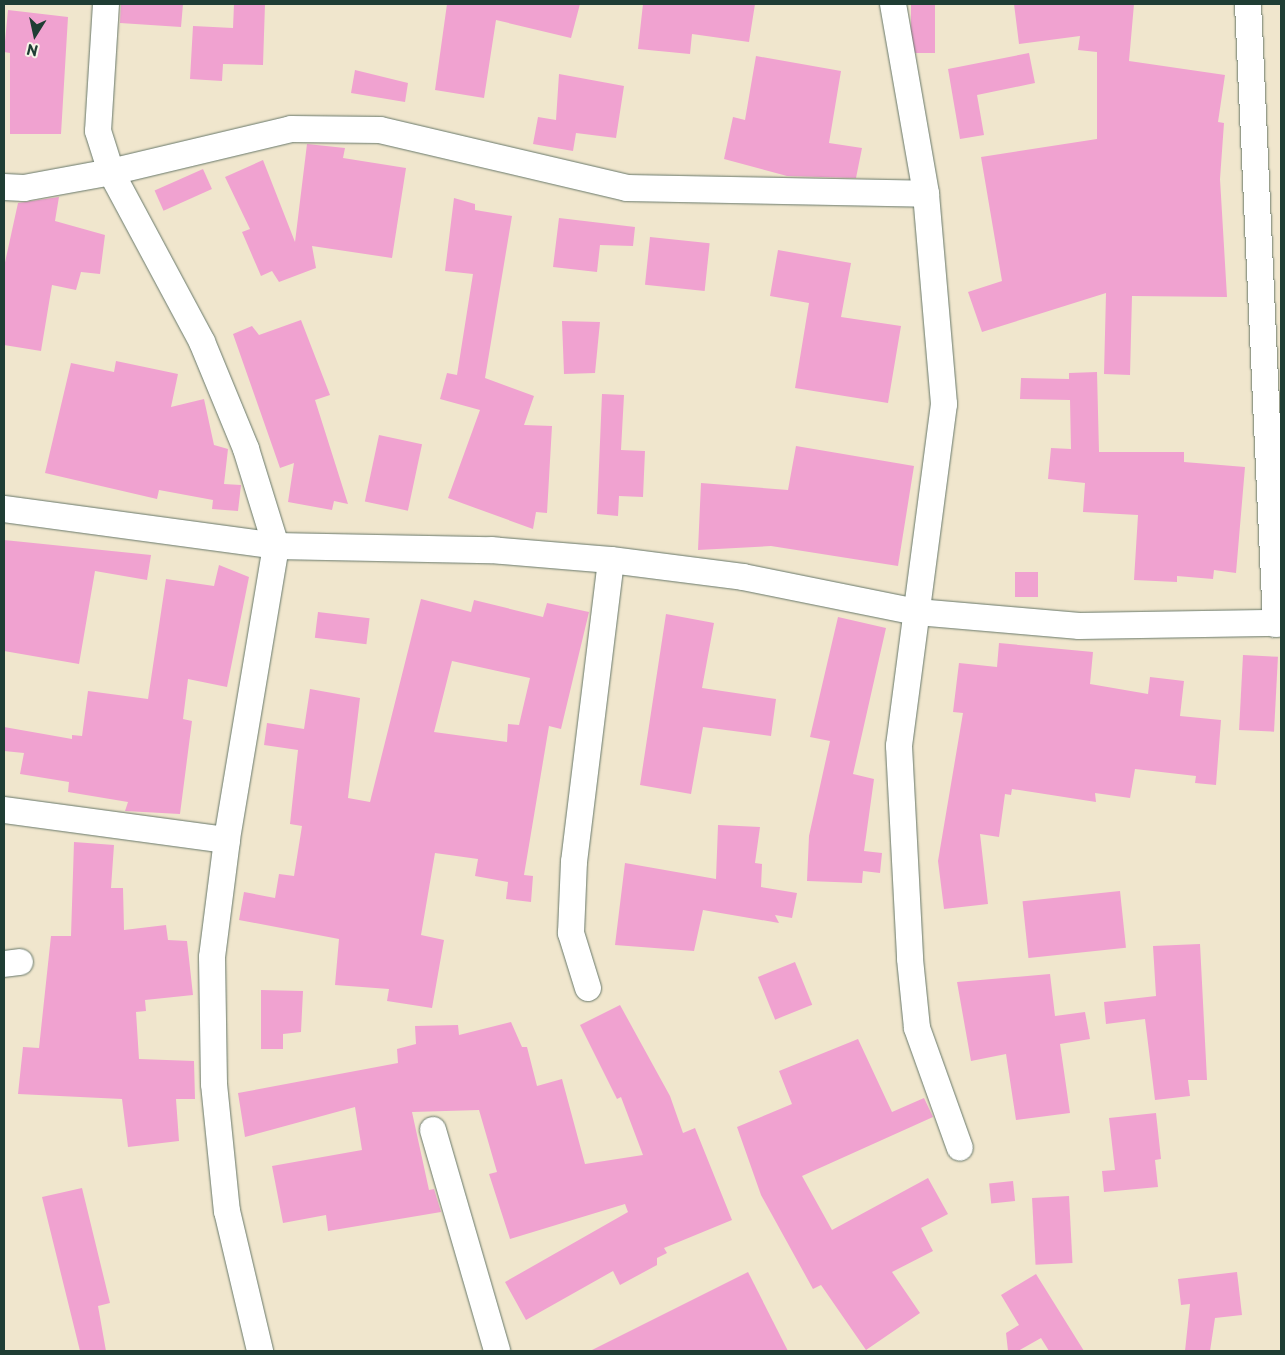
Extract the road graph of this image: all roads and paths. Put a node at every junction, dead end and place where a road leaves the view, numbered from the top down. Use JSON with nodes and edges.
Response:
{"nodes":[{"id":1,"x":106,"y":4,"type":"edge"},
{"id":2,"x":893,"y":4,"type":"edge"},
{"id":3,"x":1248,"y":4,"type":"edge"},
{"id":4,"x":111,"y":172,"type":"junction"},
{"id":5,"x":4,"y":187,"type":"edge"},
{"id":6,"x":926,"y":194,"type":"junction"},
{"id":7,"x":4,"y":509,"type":"edge"},
{"id":8,"x":276,"y":546,"type":"junction"},
{"id":9,"x":611,"y":560,"type":"junction"},
{"id":10,"x":917,"y":612,"type":"junction"},
{"id":11,"x":1279,"y":624,"type":"edge"},
{"id":12,"x":4,"y":810,"type":"edge"},
{"id":13,"x":227,"y":840,"type":"junction"},
{"id":14,"x":588,"y":988,"type":"dead end"},
{"id":15,"x":433,"y":1130,"type":"dead end"},
{"id":16,"x":960,"y":1148,"type":"dead end"},
{"id":17,"x":260,"y":1351,"type":"edge"},
{"id":18,"x":497,"y":1351,"type":"edge"}],
"edges":[{"from":1,"to":4,"type":"street"},
{"from":2,"to":6,"type":"street"},
{"from":3,"to":11,"type":"street"},
{"from":4,"to":5,"type":"street"},
{"from":4,"to":6,"type":"street"},
{"from":4,"to":8,"type":"street"},
{"from":6,"to":10,"type":"street"},
{"from":7,"to":8,"type":"street"},
{"from":8,"to":9,"type":"street"},
{"from":8,"to":13,"type":"street"},
{"from":9,"to":10,"type":"street"},
{"from":9,"to":14,"type":"street"},
{"from":10,"to":11,"type":"street"},
{"from":10,"to":16,"type":"street"},
{"from":12,"to":13,"type":"street"},
{"from":13,"to":17,"type":"street"},
{"from":15,"to":18,"type":"street"}]}
